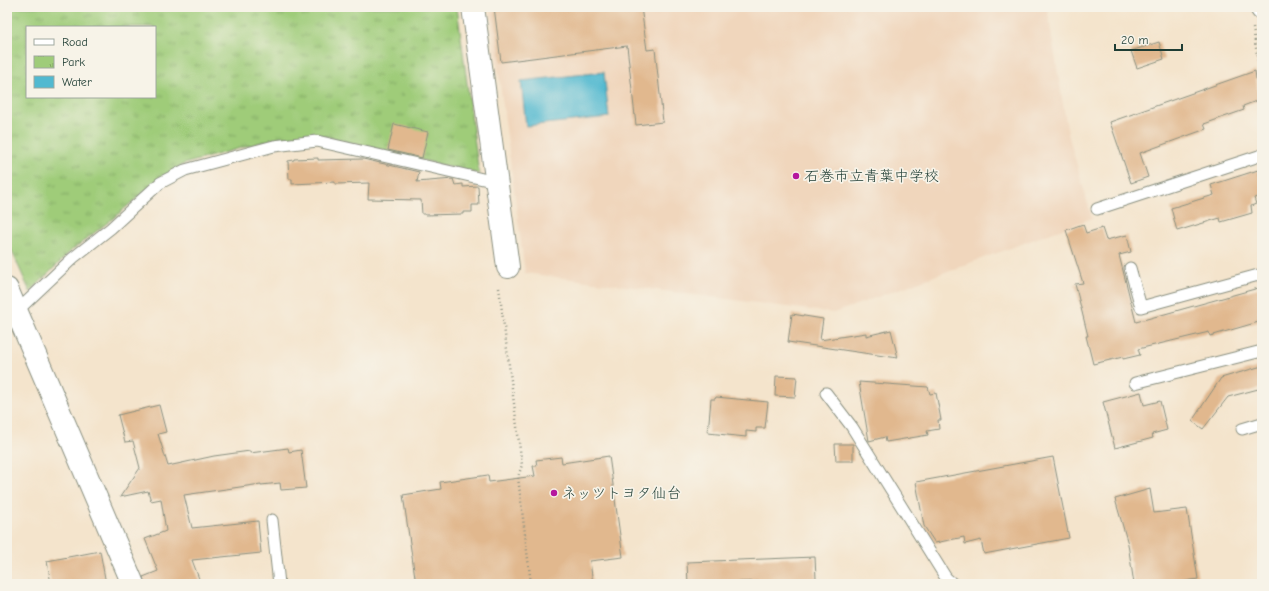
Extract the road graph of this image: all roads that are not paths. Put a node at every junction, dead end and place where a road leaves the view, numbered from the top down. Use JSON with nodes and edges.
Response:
{"nodes":[{"id":1,"x":473,"y":7,"type":"edge"},
{"id":2,"x":1262,"y":155,"type":"edge"},
{"id":3,"x":496,"y":182,"type":"junction"},
{"id":4,"x":1097,"y":209,"type":"dead end"},
{"id":5,"x":508,"y":267,"type":"road end"},
{"id":6,"x":1130,"y":268,"type":"dead end"},
{"id":7,"x":1262,"y":274,"type":"edge"},
{"id":8,"x":7,"y":289,"type":"edge"},
{"id":9,"x":17,"y":311,"type":"junction"},
{"id":10,"x":1262,"y":351,"type":"edge"},
{"id":11,"x":1135,"y":383,"type":"dead end"},
{"id":12,"x":826,"y":393,"type":"dead end"},
{"id":13,"x":1262,"y":423,"type":"edge"},
{"id":14,"x":1242,"y":428,"type":"dead end"},
{"id":15,"x":272,"y":520,"type":"dead end"},
{"id":16,"x":132,"y":584,"type":"edge"},
{"id":17,"x":279,"y":584,"type":"edge"},
{"id":18,"x":953,"y":584,"type":"edge"}],
"edges":[{"from":1,"to":3,"type":"street"},
{"from":2,"to":4,"type":"lane"},
{"from":3,"to":5,"type":"street"},
{"from":3,"to":9,"type":"lane"},
{"from":6,"to":7,"type":"lane"},
{"from":8,"to":9,"type":"street"},
{"from":9,"to":16,"type":"street"},
{"from":10,"to":11,"type":"lane"},
{"from":12,"to":18,"type":"lane"},
{"from":13,"to":14,"type":"lane"},
{"from":15,"to":17,"type":"lane"}]}
